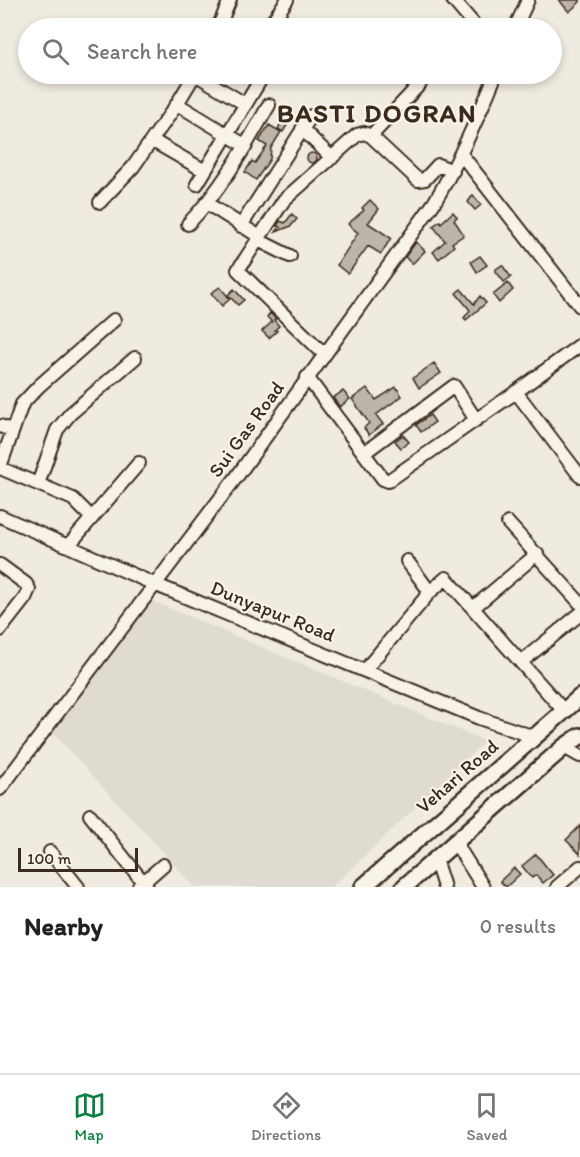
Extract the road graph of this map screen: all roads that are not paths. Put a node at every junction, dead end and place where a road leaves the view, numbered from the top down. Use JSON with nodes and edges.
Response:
{"nodes":[{"id":1,"x":230,"y":0,"type":"edge"},
{"id":2,"x":453,"y":0,"type":"edge"},
{"id":3,"x":528,"y":0,"type":"edge"},
{"id":4,"x":283,"y":2,"type":"edge"},
{"id":5,"x":222,"y":18,"type":"edge"},
{"id":6,"x":274,"y":18,"type":"edge"},
{"id":7,"x":468,"y":18,"type":"edge"},
{"id":8,"x":520,"y":18,"type":"edge"},
{"id":9,"x":189,"y":84,"type":"edge"},
{"id":10,"x":212,"y":84,"type":"edge"},
{"id":11,"x":258,"y":84,"type":"edge"},
{"id":12,"x":420,"y":84,"type":"dead end"},
{"id":13,"x":492,"y":84,"type":"edge"},
{"id":14,"x":177,"y":104,"type":"junction"},
{"id":15,"x":245,"y":104,"type":"junction"},
{"id":16,"x":269,"y":105,"type":"dead end"},
{"id":17,"x":310,"y":116,"type":"dead end"},
{"id":18,"x":302,"y":129,"type":"junction"},
{"id":19,"x":227,"y":134,"type":"junction"},
{"id":20,"x":371,"y":136,"type":"junction"},
{"id":21,"x":153,"y":141,"type":"junction"},
{"id":22,"x":246,"y":146,"type":"junction"},
{"id":23,"x":461,"y":154,"type":"junction"},
{"id":24,"x":332,"y":158,"type":"junction"},
{"id":25,"x":205,"y":171,"type":"junction"},
{"id":26,"x":453,"y":171,"type":"junction"},
{"id":27,"x":197,"y":184,"type":"dead end"},
{"id":28,"x":100,"y":202,"type":"dead end"},
{"id":29,"x":208,"y":204,"type":"junction"},
{"id":30,"x":188,"y":224,"type":"dead end"},
{"id":31,"x":241,"y":226,"type":"junction"},
{"id":32,"x":259,"y":239,"type":"junction"},
{"id":33,"x":290,"y":256,"type":"dead end"},
{"id":34,"x":580,"y":306,"type":"edge"},
{"id":35,"x":114,"y":320,"type":"dead end"},
{"id":36,"x":580,"y":345,"type":"edge"},
{"id":37,"x":324,"y":354,"type":"junction"},
{"id":38,"x":135,"y":358,"type":"dead end"},
{"id":39,"x":308,"y":377,"type":"junction"},
{"id":40,"x":516,"y":392,"type":"junction"},
{"id":41,"x":476,"y":420,"type":"junction"},
{"id":42,"x":6,"y":428,"type":"edge"},
{"id":43,"x":364,"y":453,"type":"junction"},
{"id":44,"x":139,"y":463,"type":"dead end"},
{"id":45,"x":0,"y":468,"type":"edge"},
{"id":46,"x":580,"y":476,"type":"edge"},
{"id":47,"x":38,"y":484,"type":"junction"},
{"id":48,"x":0,"y":516,"type":"edge"},
{"id":49,"x":92,"y":518,"type":"junction"},
{"id":50,"x":508,"y":523,"type":"dead end"},
{"id":51,"x":68,"y":546,"type":"junction"},
{"id":52,"x":537,"y":554,"type":"junction"},
{"id":53,"x":407,"y":561,"type":"dead end"},
{"id":54,"x":0,"y":565,"type":"edge"},
{"id":55,"x":154,"y":584,"type":"junction"},
{"id":56,"x":430,"y":592,"type":"junction"},
{"id":57,"x":580,"y":603,"type":"edge"},
{"id":58,"x":473,"y":608,"type":"junction"},
{"id":59,"x":580,"y":614,"type":"edge"},
{"id":60,"x":0,"y":630,"type":"edge"},
{"id":61,"x":521,"y":662,"type":"junction"},
{"id":62,"x":365,"y":670,"type":"junction"},
{"id":63,"x":580,"y":697,"type":"edge"},
{"id":64,"x":564,"y":711,"type":"junction"},
{"id":65,"x":580,"y":736,"type":"edge"},
{"id":66,"x":534,"y":737,"type":"junction"},
{"id":67,"x":564,"y":747,"type":"junction"},
{"id":68,"x":580,"y":756,"type":"edge"},
{"id":69,"x":0,"y":789,"type":"edge"},
{"id":70,"x":90,"y":815,"type":"dead end"},
{"id":71,"x":455,"y":842,"type":"junction"},
{"id":72,"x":50,"y":852,"type":"dead end"},
{"id":73,"x":435,"y":859,"type":"junction"},
{"id":74,"x":163,"y":865,"type":"dead end"},
{"id":75,"x":580,"y":867,"type":"edge"},
{"id":76,"x":143,"y":885,"type":"edge"},
{"id":77,"x":78,"y":887,"type":"edge"},
{"id":78,"x":363,"y":887,"type":"edge"},
{"id":79,"x":404,"y":887,"type":"edge"},
{"id":80,"x":444,"y":887,"type":"edge"},
{"id":81,"x":483,"y":887,"type":"edge"},
{"id":82,"x":557,"y":887,"type":"edge"}],
"edges":[{"from":1,"to":5,"type":"street"},
{"from":2,"to":7,"type":"street"},
{"from":3,"to":8,"type":"street"},
{"from":4,"to":6,"type":"street"},
{"from":9,"to":14,"type":"street"},
{"from":10,"to":15,"type":"street"},
{"from":11,"to":15,"type":"street"},
{"from":12,"to":20,"type":"street"},
{"from":13,"to":23,"type":"street","name":"Sui Gas Road"},
{"from":14,"to":19,"type":"street"},
{"from":14,"to":21,"type":"street"},
{"from":15,"to":19,"type":"street"},
{"from":16,"to":22,"type":"street"},
{"from":17,"to":18,"type":"street"},
{"from":18,"to":24,"type":"street"},
{"from":18,"to":31,"type":"street"},
{"from":19,"to":22,"type":"street"},
{"from":19,"to":25,"type":"street"},
{"from":20,"to":24,"type":"street"},
{"from":20,"to":26,"type":"street"},
{"from":21,"to":25,"type":"street"},
{"from":21,"to":28,"type":"street"},
{"from":22,"to":29,"type":"street"},
{"from":23,"to":26,"type":"street","name":"Sui Gas Road"},
{"from":23,"to":34,"type":"street"},
{"from":24,"to":32,"type":"street"},
{"from":25,"to":27,"type":"street"},
{"from":26,"to":37,"type":"street","name":"Sui Gas Road"},
{"from":29,"to":30,"type":"street"},
{"from":29,"to":31,"type":"street"},
{"from":31,"to":32,"type":"street"},
{"from":32,"to":33,"type":"street"},
{"from":32,"to":37,"type":"street"},
{"from":35,"to":42,"type":"street"},
{"from":36,"to":40,"type":"street"},
{"from":37,"to":39,"type":"street","name":"Sui Gas Road"},
{"from":38,"to":47,"type":"street"},
{"from":39,"to":43,"type":"street"},
{"from":39,"to":55,"type":"street","name":"Sui Gas Road"},
{"from":40,"to":41,"type":"street"},
{"from":40,"to":46,"type":"street"},
{"from":41,"to":43,"type":"street"},
{"from":41,"to":43,"type":"street"},
{"from":42,"to":45,"type":"street"},
{"from":44,"to":49,"type":"street"},
{"from":45,"to":47,"type":"street"},
{"from":47,"to":49,"type":"street"},
{"from":48,"to":51,"type":"street","name":"Dunyapur Road"},
{"from":49,"to":51,"type":"street"},
{"from":50,"to":52,"type":"street"},
{"from":51,"to":55,"type":"street","name":"Dunyapur Road"},
{"from":52,"to":57,"type":"street"},
{"from":52,"to":58,"type":"street"},
{"from":53,"to":56,"type":"street"},
{"from":54,"to":60,"type":"street"},
{"from":55,"to":62,"type":"street","name":"Dunyapur Road"},
{"from":55,"to":69,"type":"street","name":"Sui Gas Road"},
{"from":56,"to":58,"type":"street"},
{"from":56,"to":62,"type":"street"},
{"from":58,"to":61,"type":"street"},
{"from":59,"to":61,"type":"street"},
{"from":61,"to":64,"type":"street"},
{"from":62,"to":66,"type":"street","name":"Dunyapur Road"},
{"from":63,"to":64,"type":"main road","name":"Vehari Road"},
{"from":64,"to":66,"type":"main road","name":"Vehari Road"},
{"from":65,"to":67,"type":"main road"},
{"from":66,"to":78,"type":"main road","name":"Vehari Road"},
{"from":67,"to":68,"type":"street"},
{"from":67,"to":71,"type":"main road"},
{"from":70,"to":76,"type":"street"},
{"from":71,"to":73,"type":"main road"},
{"from":71,"to":81,"type":"street"},
{"from":72,"to":77,"type":"street"},
{"from":73,"to":79,"type":"main road"},
{"from":73,"to":80,"type":"street"},
{"from":74,"to":76,"type":"street"},
{"from":75,"to":82,"type":"street"}]}
